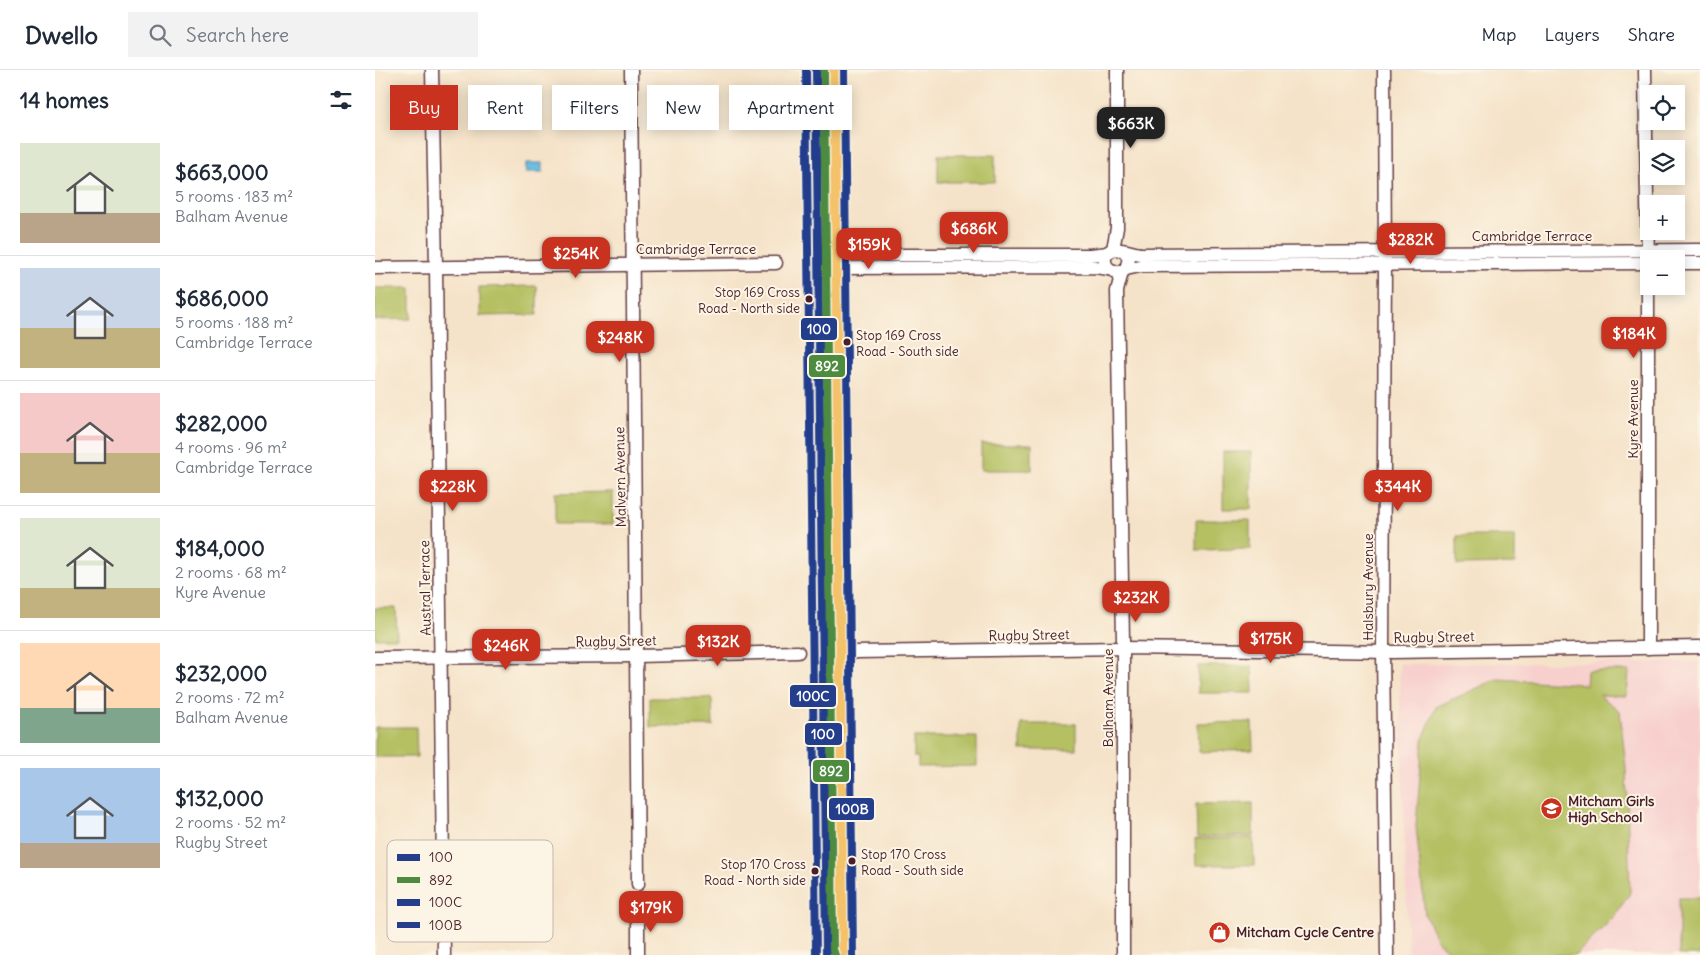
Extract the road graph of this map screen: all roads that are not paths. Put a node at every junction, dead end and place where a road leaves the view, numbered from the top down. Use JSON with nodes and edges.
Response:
{"nodes":[{"id":1,"x":432,"y":70,"type":"edge"},
{"id":2,"x":631,"y":70,"type":"edge"},
{"id":3,"x":816,"y":70,"type":"edge"},
{"id":4,"x":834,"y":70,"type":"edge"},
{"id":5,"x":1117,"y":70,"type":"edge"},
{"id":6,"x":1383,"y":70,"type":"edge"},
{"id":7,"x":1645,"y":70,"type":"edge"},
{"id":8,"x":1561,"y":250,"type":"junction"},
{"id":9,"x":1640,"y":250,"type":"edge"},
{"id":10,"x":1648,"y":250,"type":"edge"},
{"id":11,"x":1685,"y":250,"type":"edge"},
{"id":12,"x":1700,"y":250,"type":"edge"},
{"id":13,"x":1117,"y":251,"type":"junction"},
{"id":14,"x":1385,"y":251,"type":"junction"},
{"id":15,"x":1459,"y":251,"type":"junction"},
{"id":16,"x":1495,"y":251,"type":"junction"},
{"id":17,"x":1292,"y":252,"type":"junction"},
{"id":18,"x":1249,"y":259,"type":"junction"},
{"id":19,"x":1211,"y":260,"type":"junction"},
{"id":20,"x":1066,"y":261,"type":"junction"},
{"id":21,"x":831,"y":262,"type":"junction"},
{"id":22,"x":776,"y":263,"type":"dead end"},
{"id":23,"x":1640,"y":263,"type":"edge"},
{"id":24,"x":1685,"y":263,"type":"edge"},
{"id":25,"x":1700,"y":263,"type":"edge"},
{"id":26,"x":633,"y":264,"type":"junction"},
{"id":27,"x":1496,"y":264,"type":"junction"},
{"id":28,"x":1561,"y":264,"type":"junction"},
{"id":29,"x":1385,"y":265,"type":"junction"},
{"id":30,"x":1459,"y":265,"type":"junction"},
{"id":31,"x":1292,"y":266,"type":"junction"},
{"id":32,"x":437,"y":267,"type":"junction"},
{"id":33,"x":375,"y":268,"type":"edge"},
{"id":34,"x":1117,"y":270,"type":"junction"},
{"id":35,"x":1648,"y":295,"type":"edge"},
{"id":36,"x":1700,"y":647,"type":"edge"},
{"id":37,"x":1123,"y":648,"type":"junction"},
{"id":38,"x":1648,"y":648,"type":"junction"},
{"id":39,"x":798,"y":652,"type":"dead end"},
{"id":40,"x":1383,"y":652,"type":"junction"},
{"id":41,"x":637,"y":656,"type":"junction"},
{"id":42,"x":839,"y":657,"type":"junction"},
{"id":43,"x":375,"y":658,"type":"edge"},
{"id":44,"x":441,"y":658,"type":"junction"},
{"id":45,"x":443,"y":840,"type":"edge"},
{"id":46,"x":639,"y":884,"type":"dead end"},
{"id":47,"x":638,"y":912,"type":"dead end"},
{"id":48,"x":444,"y":942,"type":"edge"},
{"id":49,"x":444,"y":955,"type":"edge"},
{"id":50,"x":638,"y":955,"type":"edge"},
{"id":51,"x":826,"y":955,"type":"edge"},
{"id":52,"x":843,"y":955,"type":"edge"},
{"id":53,"x":1123,"y":955,"type":"edge"},
{"id":54,"x":1387,"y":955,"type":"edge"}],
"edges":[{"from":1,"to":32,"type":"street","name":"Austral Terrace"},
{"from":2,"to":26,"type":"street","name":"Malvern Avenue"},
{"from":3,"to":21,"type":"highway"},
{"from":4,"to":21,"type":"highway"},
{"from":5,"to":13,"type":"street"},
{"from":6,"to":14,"type":"street","name":"Halsbury Avenue"},
{"from":7,"to":10,"type":"street","name":"Kyre Avenue"},
{"from":8,"to":9,"type":"street","name":"Cambridge Terrace"},
{"from":8,"to":16,"type":"street","name":"Cambridge Terrace"},
{"from":8,"to":28,"type":"street"},
{"from":11,"to":12,"type":"street","name":"Cambridge Terrace"},
{"from":13,"to":19,"type":"street","name":"Cambridge Terrace"},
{"from":13,"to":20,"type":"street","name":"Cambridge Terrace"},
{"from":13,"to":34,"type":"street"},
{"from":13,"to":34,"type":"street"},
{"from":14,"to":15,"type":"street","name":"Cambridge Terrace"},
{"from":14,"to":17,"type":"street","name":"Cambridge Terrace"},
{"from":14,"to":29,"type":"street","name":"Halsbury Avenue"},
{"from":15,"to":16,"type":"street","name":"Cambridge Terrace"},
{"from":15,"to":30,"type":"street"},
{"from":16,"to":27,"type":"street"},
{"from":17,"to":18,"type":"street","name":"Cambridge Terrace"},
{"from":17,"to":31,"type":"street"},
{"from":18,"to":19,"type":"street","name":"Cambridge Terrace"},
{"from":18,"to":31,"type":"street","name":"Cambridge Terrace"},
{"from":19,"to":34,"type":"street","name":"Cambridge Terrace"},
{"from":20,"to":21,"type":"street","name":"Cambridge Terrace"},
{"from":20,"to":34,"type":"street","name":"Cambridge Terrace"},
{"from":21,"to":42,"type":"highway"},
{"from":21,"to":51,"type":"highway"},
{"from":22,"to":26,"type":"street","name":"Cambridge Terrace"},
{"from":23,"to":28,"type":"street","name":"Cambridge Terrace"},
{"from":24,"to":25,"type":"street"},
{"from":26,"to":32,"type":"street","name":"Cambridge Terrace"},
{"from":26,"to":41,"type":"street","name":"Malvern Avenue"},
{"from":27,"to":28,"type":"street","name":"Cambridge Terrace"},
{"from":27,"to":30,"type":"street","name":"Cambridge Terrace"},
{"from":29,"to":30,"type":"street","name":"Cambridge Terrace"},
{"from":29,"to":31,"type":"street","name":"Cambridge Terrace"},
{"from":29,"to":40,"type":"street","name":"Halsbury Avenue"},
{"from":32,"to":33,"type":"street","name":"Cambridge Terrace"},
{"from":32,"to":44,"type":"street","name":"Austral Terrace"},
{"from":34,"to":37,"type":"street","name":"Balham Avenue"},
{"from":35,"to":38,"type":"street","name":"Kyre Avenue"},
{"from":36,"to":38,"type":"street","name":"Rugby Street"},
{"from":37,"to":40,"type":"street","name":"Rugby Street"},
{"from":37,"to":42,"type":"street","name":"Rugby Street"},
{"from":37,"to":53,"type":"street","name":"Balham Avenue"},
{"from":38,"to":40,"type":"street","name":"Rugby Street"},
{"from":39,"to":41,"type":"street","name":"Rugby Street"},
{"from":40,"to":54,"type":"street","name":"Halsbury Avenue"},
{"from":41,"to":44,"type":"street","name":"Rugby Street"},
{"from":41,"to":46,"type":"street","name":"Malvern Avenue"},
{"from":42,"to":52,"type":"highway"},
{"from":43,"to":44,"type":"street","name":"Rugby Street"},
{"from":44,"to":45,"type":"street","name":"Austral Terrace"},
{"from":47,"to":50,"type":"street"},
{"from":48,"to":49,"type":"street","name":"Austral Terrace"}]}
